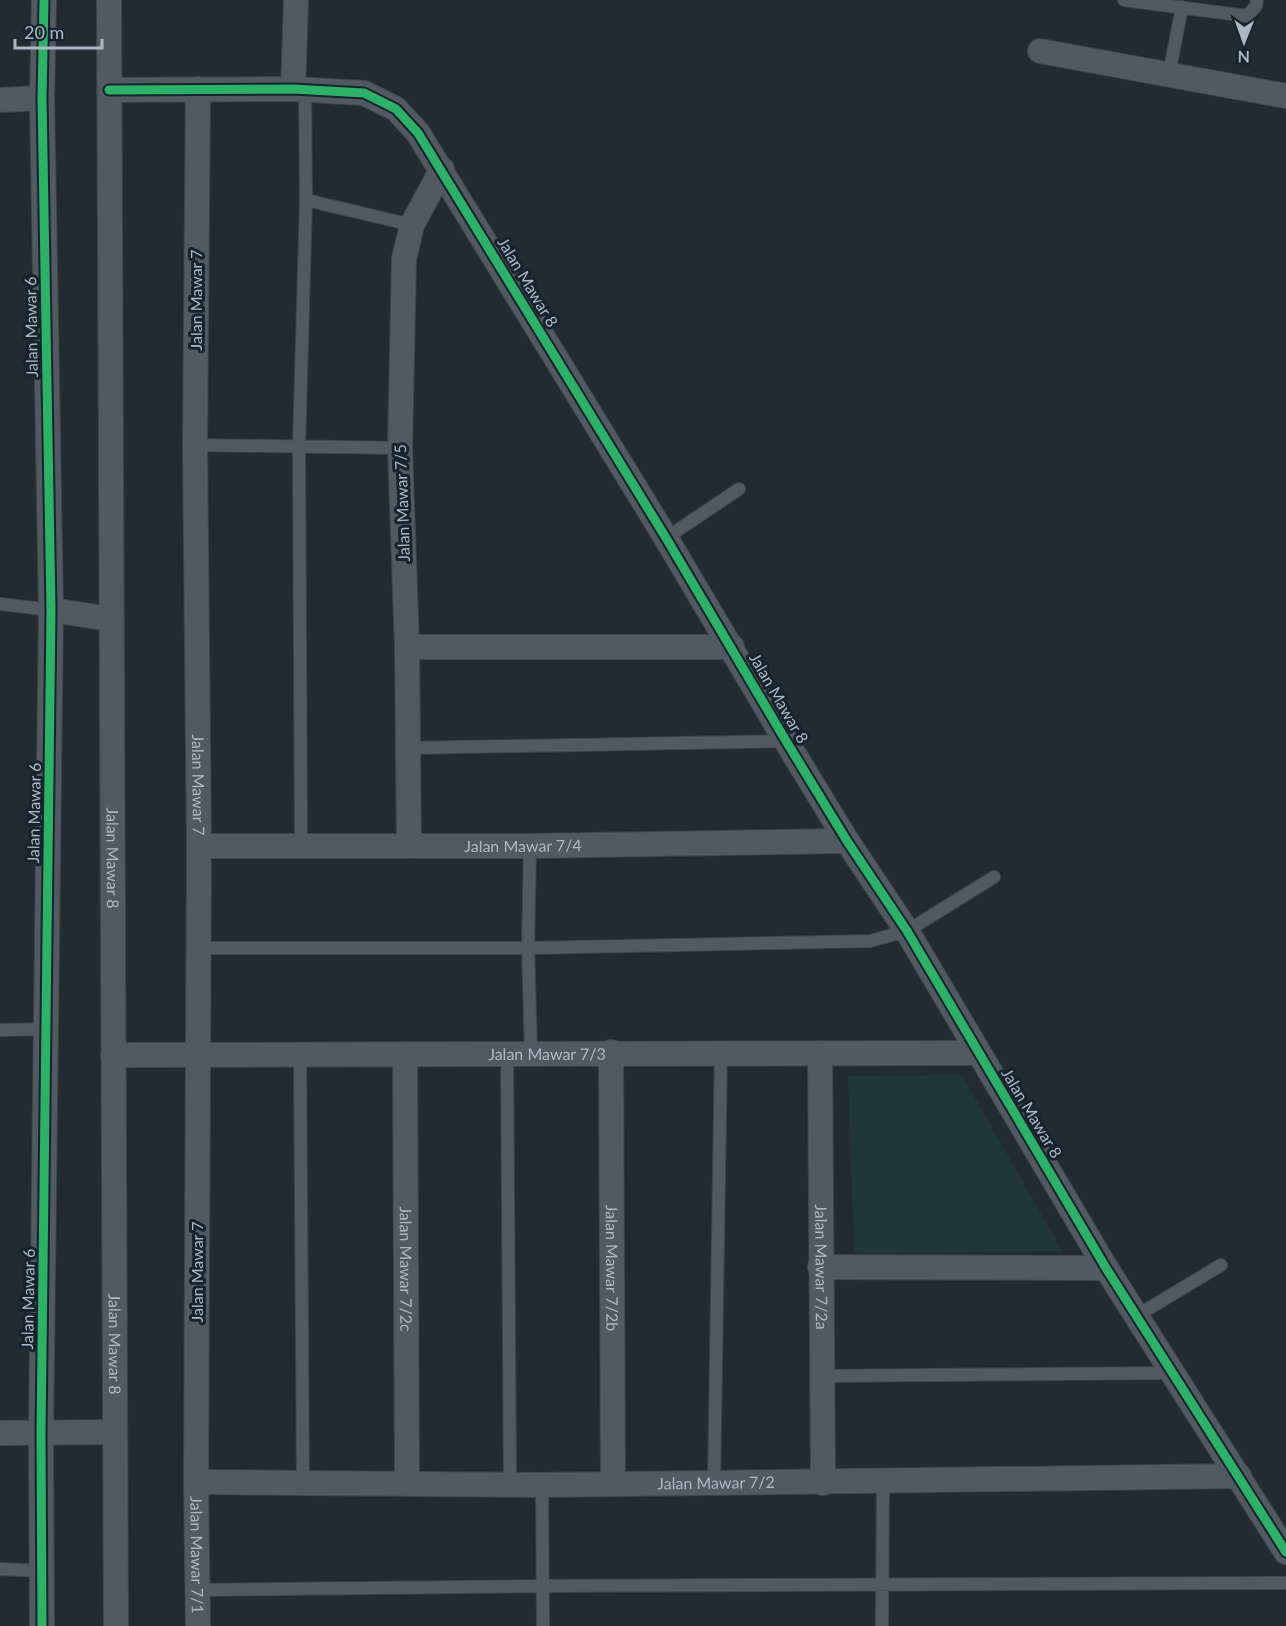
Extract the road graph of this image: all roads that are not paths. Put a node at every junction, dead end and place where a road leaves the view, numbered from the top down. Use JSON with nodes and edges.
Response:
{"nodes":[{"id":1,"x":44,"y":0,"type":"edge"},
{"id":2,"x":109,"y":0,"type":"edge"},
{"id":3,"x":296,"y":0,"type":"edge"},
{"id":4,"x":1124,"y":0,"type":"edge"},
{"id":5,"x":1257,"y":0,"type":"edge"},
{"id":6,"x":1182,"y":7,"type":"junction"},
{"id":7,"x":1040,"y":51,"type":"dead end"},
{"id":8,"x":1169,"y":74,"type":"junction"},
{"id":9,"x":198,"y":89,"type":"junction"},
{"id":10,"x":299,"y":89,"type":"junction"},
{"id":11,"x":109,"y":90,"type":"junction"},
{"id":12,"x":1286,"y":96,"type":"edge"},
{"id":13,"x":42,"y":98,"type":"junction"},
{"id":14,"x":0,"y":100,"type":"edge"},
{"id":15,"x":442,"y":169,"type":"junction"},
{"id":16,"x":306,"y":200,"type":"junction"},
{"id":17,"x":412,"y":225,"type":"junction"},
{"id":18,"x":195,"y":445,"type":"junction"},
{"id":19,"x":299,"y":447,"type":"junction"},
{"id":20,"x":400,"y":448,"type":"junction"},
{"id":21,"x":739,"y":489,"type":"dead end"},
{"id":22,"x":666,"y":538,"type":"junction"},
{"id":23,"x":0,"y":604,"type":"edge"},
{"id":24,"x":51,"y":610,"type":"junction"},
{"id":25,"x":111,"y":619,"type":"junction"},
{"id":26,"x":407,"y":646,"type":"junction"},
{"id":27,"x":732,"y":647,"type":"junction"},
{"id":28,"x":786,"y":741,"type":"junction"},
{"id":29,"x":408,"y":748,"type":"junction"},
{"id":30,"x":847,"y":842,"type":"junction"},
{"id":31,"x":301,"y":844,"type":"junction"},
{"id":32,"x":199,"y":846,"type":"junction"},
{"id":33,"x":409,"y":846,"type":"junction"},
{"id":34,"x":530,"y":846,"type":"junction"},
{"id":35,"x":994,"y":877,"type":"dead end"},
{"id":36,"x":907,"y":931,"type":"junction"},
{"id":37,"x":198,"y":948,"type":"junction"},
{"id":38,"x":528,"y":948,"type":"junction"},
{"id":39,"x":46,"y":1029,"type":"junction"},
{"id":40,"x":0,"y":1030,"type":"edge"},
{"id":41,"x":531,"y":1052,"type":"junction"},
{"id":42,"x":611,"y":1052,"type":"junction"},
{"id":43,"x":721,"y":1052,"type":"junction"},
{"id":44,"x":507,"y":1053,"type":"junction"},
{"id":45,"x":820,"y":1053,"type":"junction"},
{"id":46,"x":978,"y":1053,"type":"junction"},
{"id":47,"x":113,"y":1055,"type":"junction"},
{"id":48,"x":300,"y":1055,"type":"junction"},
{"id":49,"x":405,"y":1055,"type":"junction"},
{"id":50,"x":199,"y":1056,"type":"junction"},
{"id":51,"x":1221,"y":1265,"type":"dead end"},
{"id":52,"x":820,"y":1267,"type":"junction"},
{"id":53,"x":1106,"y":1268,"type":"junction"},
{"id":54,"x":1138,"y":1315,"type":"junction"},
{"id":55,"x":1175,"y":1373,"type":"junction"},
{"id":56,"x":822,"y":1376,"type":"junction"},
{"id":57,"x":0,"y":1432,"type":"edge"},
{"id":58,"x":115,"y":1432,"type":"junction"},
{"id":59,"x":41,"y":1434,"type":"junction"},
{"id":60,"x":1239,"y":1476,"type":"junction"},
{"id":61,"x":195,"y":1482,"type":"junction"},
{"id":62,"x":883,"y":1482,"type":"junction"},
{"id":63,"x":303,"y":1483,"type":"junction"},
{"id":64,"x":407,"y":1483,"type":"junction"},
{"id":65,"x":823,"y":1483,"type":"junction"},
{"id":66,"x":510,"y":1484,"type":"junction"},
{"id":67,"x":613,"y":1484,"type":"junction"},
{"id":68,"x":714,"y":1484,"type":"junction"},
{"id":69,"x":542,"y":1485,"type":"junction"},
{"id":70,"x":1286,"y":1552,"type":"edge"},
{"id":71,"x":0,"y":1569,"type":"edge"},
{"id":72,"x":42,"y":1571,"type":"junction"},
{"id":73,"x":1286,"y":1584,"type":"edge"},
{"id":74,"x":543,"y":1586,"type":"junction"},
{"id":75,"x":883,"y":1586,"type":"junction"},
{"id":76,"x":197,"y":1590,"type":"junction"},
{"id":77,"x":42,"y":1626,"type":"edge"},
{"id":78,"x":116,"y":1626,"type":"edge"},
{"id":79,"x":198,"y":1626,"type":"edge"},
{"id":80,"x":543,"y":1626,"type":"edge"},
{"id":81,"x":882,"y":1626,"type":"edge"}],
"edges":[{"from":1,"to":13,"type":"street","name":"Jalan Mawar 6"},
{"from":2,"to":11,"type":"street","name":"Jalan Mawar 8"},
{"from":3,"to":10,"type":"street"},
{"from":4,"to":6,"type":"lane"},
{"from":5,"to":6,"type":"lane"},
{"from":6,"to":8,"type":"lane"},
{"from":7,"to":8,"type":"street"},
{"from":8,"to":12,"type":"street"},
{"from":9,"to":10,"type":"street","name":"Jalan Mawar 8"},
{"from":9,"to":11,"type":"street","name":"Jalan Mawar 8"},
{"from":9,"to":18,"type":"street","name":"Jalan Mawar 7"},
{"from":10,"to":15,"type":"street","name":"Jalan Mawar 8"},
{"from":10,"to":16,"type":"lane"},
{"from":11,"to":25,"type":"street","name":"Jalan Mawar 8"},
{"from":13,"to":14,"type":"street"},
{"from":13,"to":24,"type":"street","name":"Jalan Mawar 6"},
{"from":15,"to":17,"type":"street","name":"Jalan Mawar 7/5"},
{"from":15,"to":22,"type":"street","name":"Jalan Mawar 8"},
{"from":16,"to":17,"type":"lane"},
{"from":16,"to":19,"type":"lane"},
{"from":17,"to":20,"type":"street","name":"Jalan Mawar 7/5"},
{"from":18,"to":19,"type":"lane"},
{"from":18,"to":32,"type":"street","name":"Jalan Mawar 7"},
{"from":19,"to":20,"type":"lane"},
{"from":19,"to":31,"type":"lane"},
{"from":20,"to":26,"type":"street","name":"Jalan Mawar 7/5"},
{"from":21,"to":22,"type":"lane"},
{"from":22,"to":27,"type":"street","name":"Jalan Mawar 8"},
{"from":23,"to":24,"type":"lane"},
{"from":24,"to":25,"type":"street"},
{"from":24,"to":39,"type":"street","name":"Jalan Mawar 6"},
{"from":25,"to":47,"type":"street","name":"Jalan Mawar 8"},
{"from":26,"to":27,"type":"street"},
{"from":26,"to":29,"type":"street","name":"Jalan Mawar 7/5"},
{"from":27,"to":28,"type":"street","name":"Jalan Mawar 8"},
{"from":28,"to":29,"type":"lane"},
{"from":28,"to":30,"type":"street","name":"Jalan Mawar 8"},
{"from":29,"to":33,"type":"street","name":"Jalan Mawar 7/5"},
{"from":30,"to":34,"type":"street","name":"Jalan Mawar 7/4"},
{"from":30,"to":36,"type":"street","name":"Jalan Mawar 8"},
{"from":31,"to":32,"type":"street","name":"Jalan Mawar 7/4"},
{"from":31,"to":33,"type":"street","name":"Jalan Mawar 7/4"},
{"from":32,"to":37,"type":"street","name":"Jalan Mawar 7"},
{"from":33,"to":34,"type":"street","name":"Jalan Mawar 7/4"},
{"from":34,"to":38,"type":"lane"},
{"from":35,"to":36,"type":"lane"},
{"from":36,"to":38,"type":"lane"},
{"from":36,"to":46,"type":"street","name":"Jalan Mawar 8"},
{"from":37,"to":38,"type":"lane"},
{"from":37,"to":50,"type":"street","name":"Jalan Mawar 7"},
{"from":38,"to":41,"type":"lane"},
{"from":39,"to":40,"type":"lane"},
{"from":39,"to":59,"type":"street","name":"Jalan Mawar 6"},
{"from":41,"to":42,"type":"street","name":"Jalan Mawar 7/3"},
{"from":41,"to":44,"type":"street","name":"Jalan Mawar 7/3"},
{"from":42,"to":43,"type":"street","name":"Jalan Mawar 7/3"},
{"from":42,"to":67,"type":"street","name":"Jalan Mawar 7/2b"},
{"from":43,"to":45,"type":"street","name":"Jalan Mawar 7/3"},
{"from":43,"to":68,"type":"lane"},
{"from":44,"to":49,"type":"street","name":"Jalan Mawar 7/3"},
{"from":44,"to":66,"type":"lane"},
{"from":45,"to":46,"type":"street","name":"Jalan Mawar 7/3"},
{"from":45,"to":52,"type":"street","name":"Jalan Mawar 7/2a"},
{"from":46,"to":53,"type":"street","name":"Jalan Mawar 8"},
{"from":47,"to":50,"type":"street","name":"Jalan Mawar 7/3"},
{"from":47,"to":58,"type":"street","name":"Jalan Mawar 8"},
{"from":48,"to":49,"type":"street","name":"Jalan Mawar 7/3"},
{"from":48,"to":50,"type":"street","name":"Jalan Mawar 7/3"},
{"from":48,"to":63,"type":"lane"},
{"from":49,"to":64,"type":"street","name":"Jalan Mawar 7/2c"},
{"from":50,"to":61,"type":"street","name":"Jalan Mawar 7"},
{"from":51,"to":54,"type":"lane"},
{"from":52,"to":53,"type":"street"},
{"from":52,"to":56,"type":"street","name":"Jalan Mawar 7/2a"},
{"from":53,"to":54,"type":"street","name":"Jalan Mawar 8"},
{"from":54,"to":55,"type":"street","name":"Jalan Mawar 8"},
{"from":55,"to":56,"type":"lane"},
{"from":55,"to":60,"type":"street","name":"Jalan Mawar 8"},
{"from":56,"to":65,"type":"street","name":"Jalan Mawar 7/2a"},
{"from":57,"to":59,"type":"street"},
{"from":58,"to":59,"type":"street"},
{"from":58,"to":78,"type":"street","name":"Jalan Mawar 8"},
{"from":59,"to":72,"type":"street","name":"Jalan Mawar 6"},
{"from":60,"to":62,"type":"street","name":"Jalan Mawar 7/2"},
{"from":60,"to":70,"type":"street","name":"Jalan Mawar 8"},
{"from":61,"to":63,"type":"street","name":"Jalan Mawar 7/2"},
{"from":61,"to":76,"type":"street","name":"Jalan Mawar 7/1"},
{"from":62,"to":65,"type":"street","name":"Jalan Mawar 7/2"},
{"from":62,"to":75,"type":"lane"},
{"from":63,"to":64,"type":"street","name":"Jalan Mawar 7/2"},
{"from":64,"to":66,"type":"street","name":"Jalan Mawar 7/2"},
{"from":65,"to":68,"type":"street","name":"Jalan Mawar 7/2"},
{"from":66,"to":69,"type":"street","name":"Jalan Mawar 7/2"},
{"from":67,"to":68,"type":"street","name":"Jalan Mawar 7/2"},
{"from":67,"to":69,"type":"street","name":"Jalan Mawar 7/2"},
{"from":69,"to":74,"type":"lane"},
{"from":71,"to":72,"type":"lane"},
{"from":72,"to":77,"type":"street","name":"Jalan Mawar 6"},
{"from":73,"to":75,"type":"lane"},
{"from":74,"to":75,"type":"lane"},
{"from":74,"to":76,"type":"lane"},
{"from":74,"to":80,"type":"lane"},
{"from":75,"to":81,"type":"lane"},
{"from":76,"to":79,"type":"street","name":"Jalan Mawar 7/1"}]}
